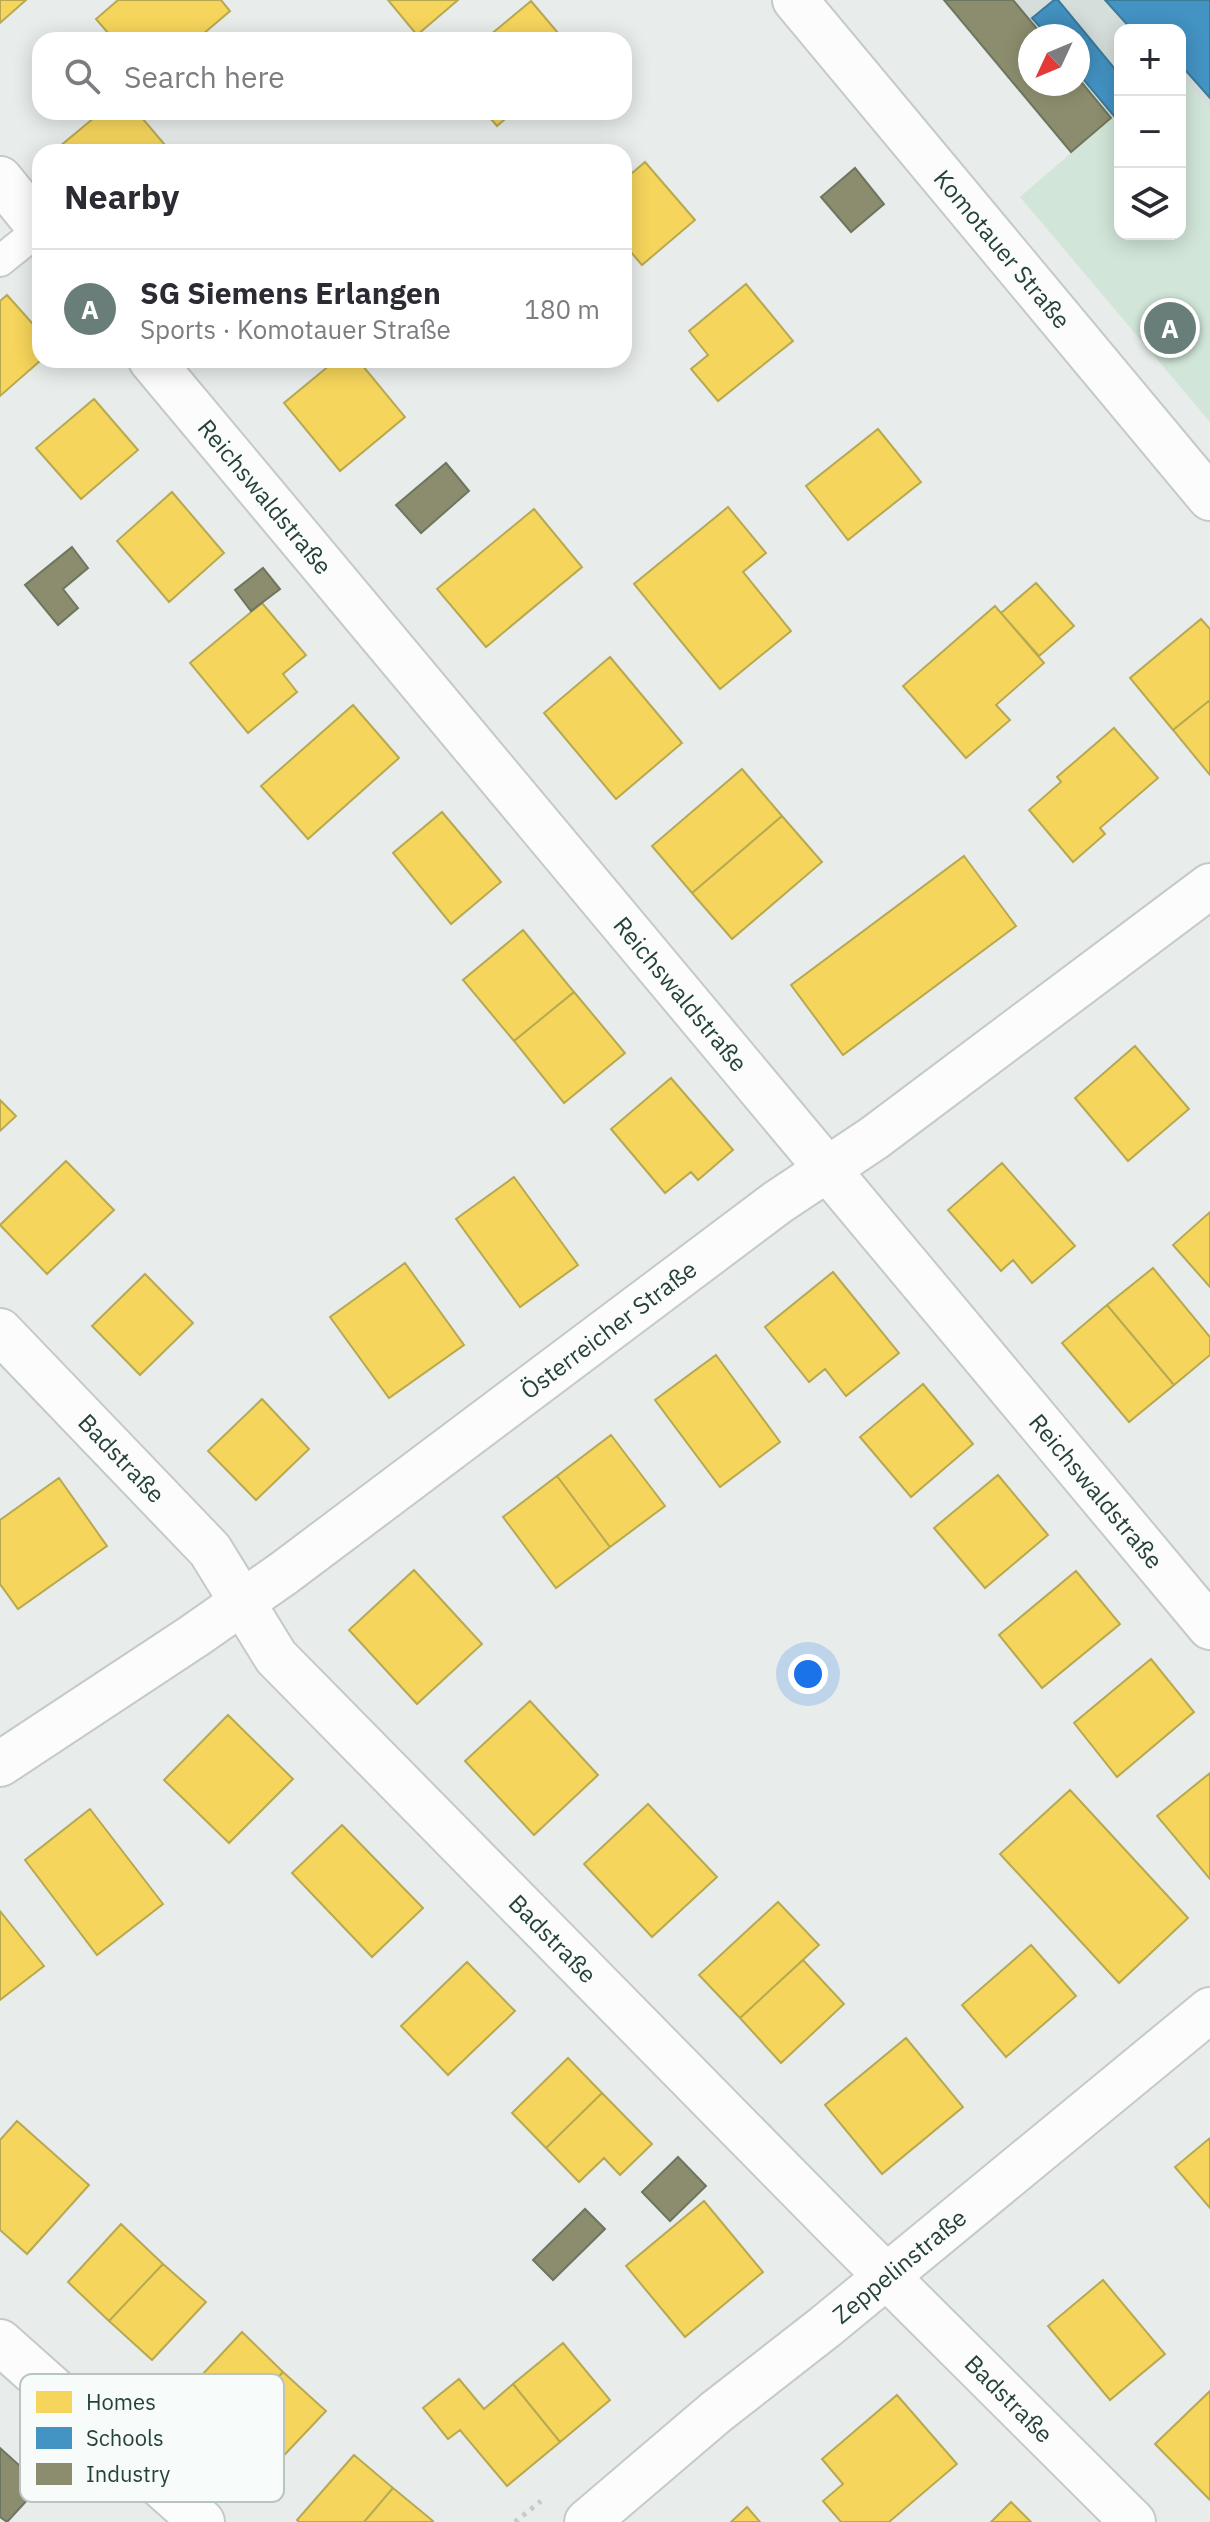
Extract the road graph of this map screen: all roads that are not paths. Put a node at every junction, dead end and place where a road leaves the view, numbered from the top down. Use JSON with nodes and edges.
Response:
{"nodes":[{"id":1,"x":795,"y":0,"type":"edge"},
{"id":2,"x":0,"y":179,"type":"edge"},
{"id":3,"x":32,"y":218,"type":"edge"},
{"id":4,"x":32,"y":235,"type":"edge"},
{"id":5,"x":0,"y":261,"type":"edge"},
{"id":6,"x":158,"y":368,"type":"edge"},
{"id":7,"x":1210,"y":498,"type":"edge"},
{"id":8,"x":1210,"y":886,"type":"edge"},
{"id":9,"x":826,"y":1169,"type":"junction"},
{"id":10,"x":0,"y":1331,"type":"edge"},
{"id":11,"x":242,"y":1602,"type":"junction"},
{"id":12,"x":1210,"y":1627,"type":"edge"},
{"id":13,"x":0,"y":1764,"type":"edge"},
{"id":14,"x":1210,"y":2010,"type":"edge"},
{"id":15,"x":887,"y":2276,"type":"junction"},
{"id":16,"x":0,"y":2342,"type":"edge"},
{"id":17,"x":36,"y":2374,"type":"edge"},
{"id":18,"x":180,"y":2502,"type":"edge"},
{"id":19,"x":202,"y":2522,"type":"edge"},
{"id":20,"x":587,"y":2522,"type":"edge"},
{"id":21,"x":1133,"y":2522,"type":"edge"}],
"edges":[{"from":1,"to":7,"type":"street","name":"Komotauer Straße"},
{"from":2,"to":3,"type":"street"},
{"from":4,"to":5,"type":"lane"},
{"from":6,"to":9,"type":"street","name":"Reichswaldstraße"},
{"from":8,"to":9,"type":"street","name":"Österreicher Straße"},
{"from":9,"to":11,"type":"street","name":"Österreicher Straße"},
{"from":9,"to":12,"type":"street","name":"Reichswaldstraße"},
{"from":10,"to":11,"type":"street","name":"Badstraße"},
{"from":11,"to":13,"type":"street","name":"Österreicher Straße"},
{"from":11,"to":15,"type":"street","name":"Badstraße"},
{"from":14,"to":15,"type":"street","name":"Zeppelinstraße"},
{"from":15,"to":20,"type":"street","name":"Zeppelinstraße"},
{"from":15,"to":21,"type":"street","name":"Badstraße"},
{"from":16,"to":17,"type":"street"},
{"from":18,"to":19,"type":"street"}]}
